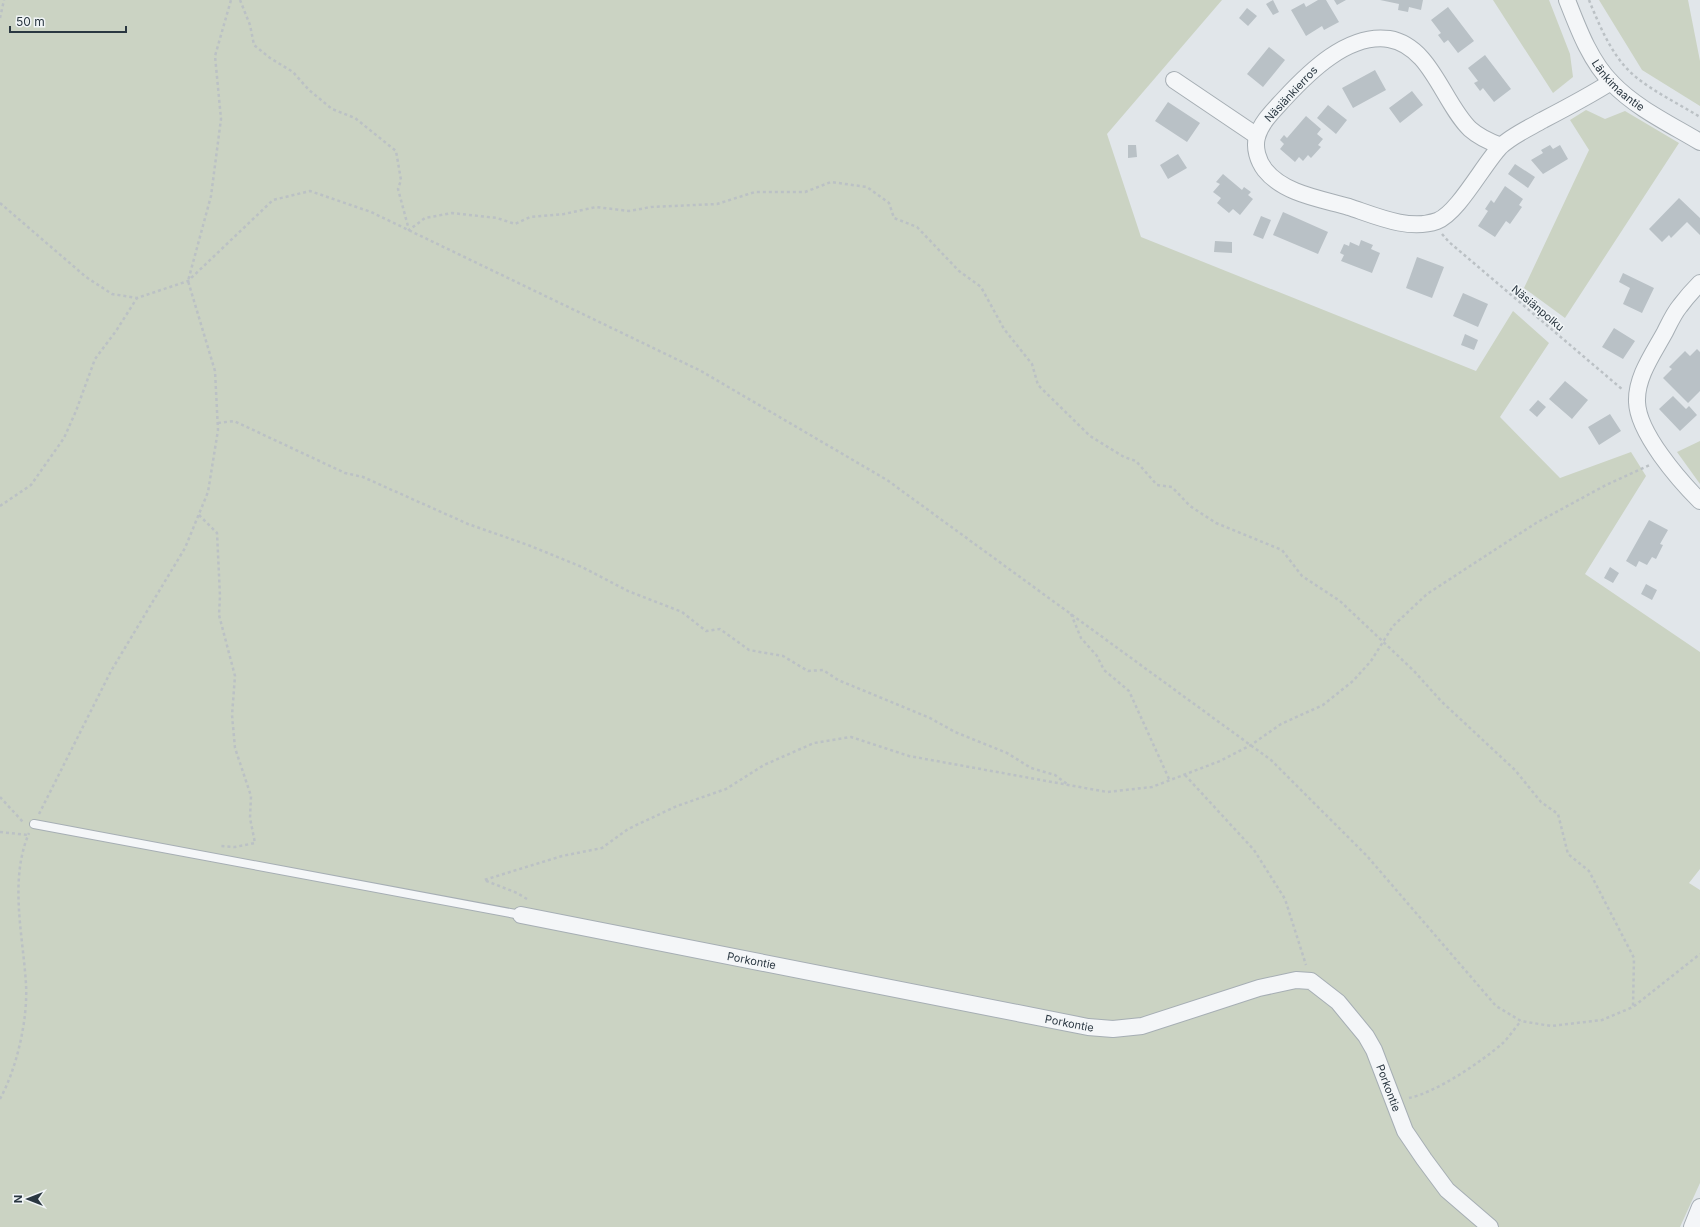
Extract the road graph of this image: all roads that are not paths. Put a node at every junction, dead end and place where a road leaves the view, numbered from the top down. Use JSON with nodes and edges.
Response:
{"nodes":[{"id":1,"x":1567,"y":0,"type":"edge"},
{"id":2,"x":1174,"y":80,"type":"dead end"},
{"id":3,"x":1611,"y":82,"type":"junction"},
{"id":4,"x":1257,"y":136,"type":"junction"},
{"id":5,"x":1700,"y":142,"type":"edge"},
{"id":6,"x":1501,"y":146,"type":"junction"},
{"id":7,"x":1700,"y":283,"type":"edge"},
{"id":8,"x":1700,"y":502,"type":"edge"},
{"id":9,"x":32,"y":829,"type":"road end"},
{"id":10,"x":521,"y":915,"type":"joint"},
{"id":11,"x":1700,"y":1207,"type":"edge"},
{"id":12,"x":1490,"y":1227,"type":"edge"},
{"id":13,"x":1692,"y":1227,"type":"edge"}],
"edges":[{"from":1,"to":3,"type":"street","name":"Länkimaantie"},
{"from":2,"to":4,"type":"street"},
{"from":3,"to":5,"type":"street","name":"Länkimaantie"},
{"from":3,"to":6,"type":"street"},
{"from":4,"to":6,"type":"street"},
{"from":4,"to":6,"type":"street","name":"Näsiänkierros"},
{"from":7,"to":8,"type":"street"},
{"from":9,"to":10,"type":"lane"},
{"from":10,"to":12,"type":"street","name":"Porkontie"},
{"from":11,"to":13,"type":"street"}]}
